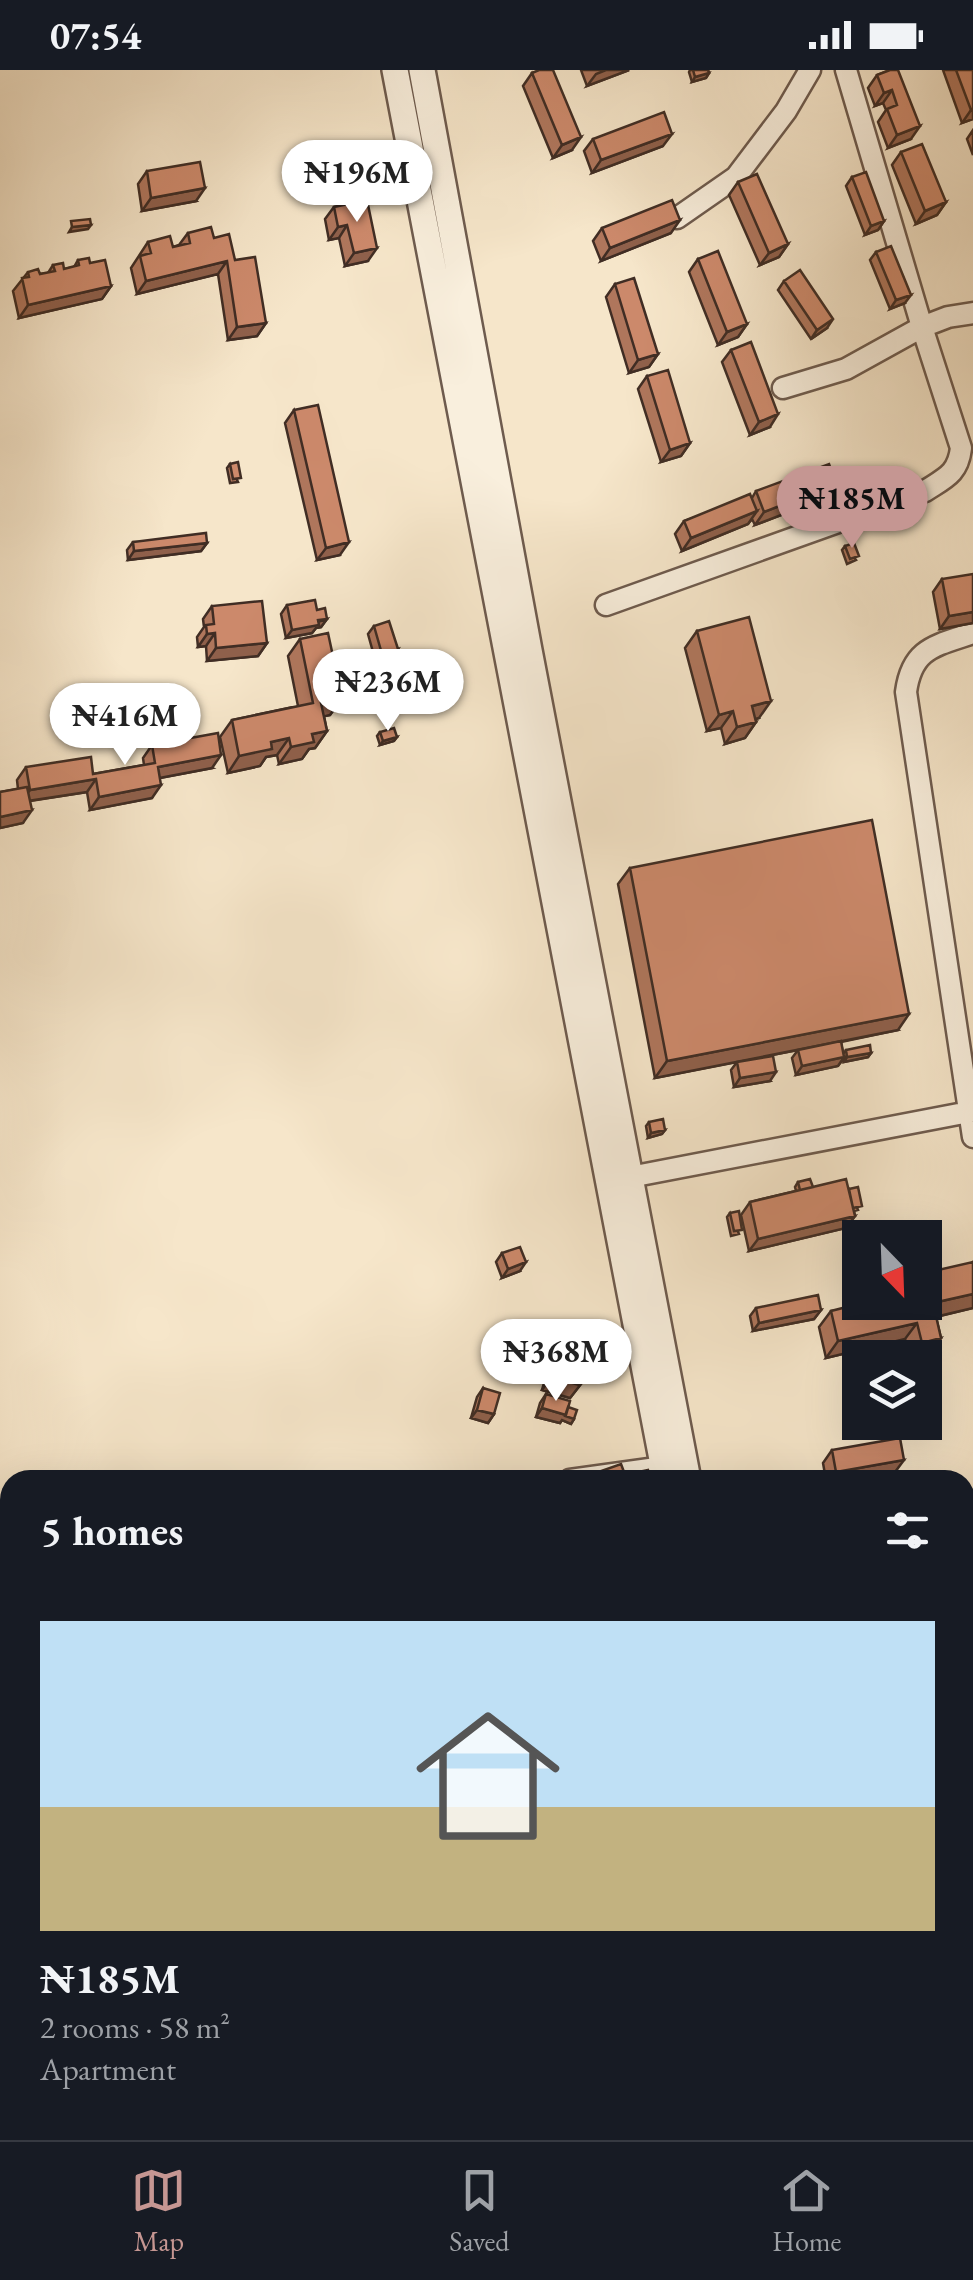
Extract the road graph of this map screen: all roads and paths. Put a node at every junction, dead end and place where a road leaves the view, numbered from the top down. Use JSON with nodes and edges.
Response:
{"nodes":[{"id":1,"x":395,"y":70,"type":"edge"},
{"id":2,"x":422,"y":70,"type":"edge"},
{"id":3,"x":810,"y":70,"type":"edge"},
{"id":4,"x":846,"y":70,"type":"edge"},
{"id":5,"x":677,"y":218,"type":"edge"},
{"id":6,"x":973,"y":314,"type":"edge"},
{"id":7,"x":922,"y":327,"type":"junction"},
{"id":8,"x":784,"y":388,"type":"dead end"},
{"id":9,"x":606,"y":606,"type":"dead end"},
{"id":10,"x":973,"y":633,"type":"edge"},
{"id":11,"x":969,"y":1112,"type":"junction"},
{"id":12,"x":973,"y":1137,"type":"edge"},
{"id":13,"x":630,"y":1177,"type":"junction"},
{"id":14,"x":664,"y":1470,"type":"edge"},
{"id":15,"x":686,"y":1470,"type":"edge"}],
"edges":[{"from":1,"to":14,"type":"street"},
{"from":2,"to":13,"type":"street"},
{"from":3,"to":5,"type":"street"},
{"from":4,"to":7,"type":"street"},
{"from":6,"to":7,"type":"street"},
{"from":7,"to":8,"type":"street"},
{"from":7,"to":9,"type":"street"},
{"from":10,"to":11,"type":"street"},
{"from":11,"to":12,"type":"street"},
{"from":11,"to":13,"type":"street"},
{"from":13,"to":15,"type":"street"}]}
